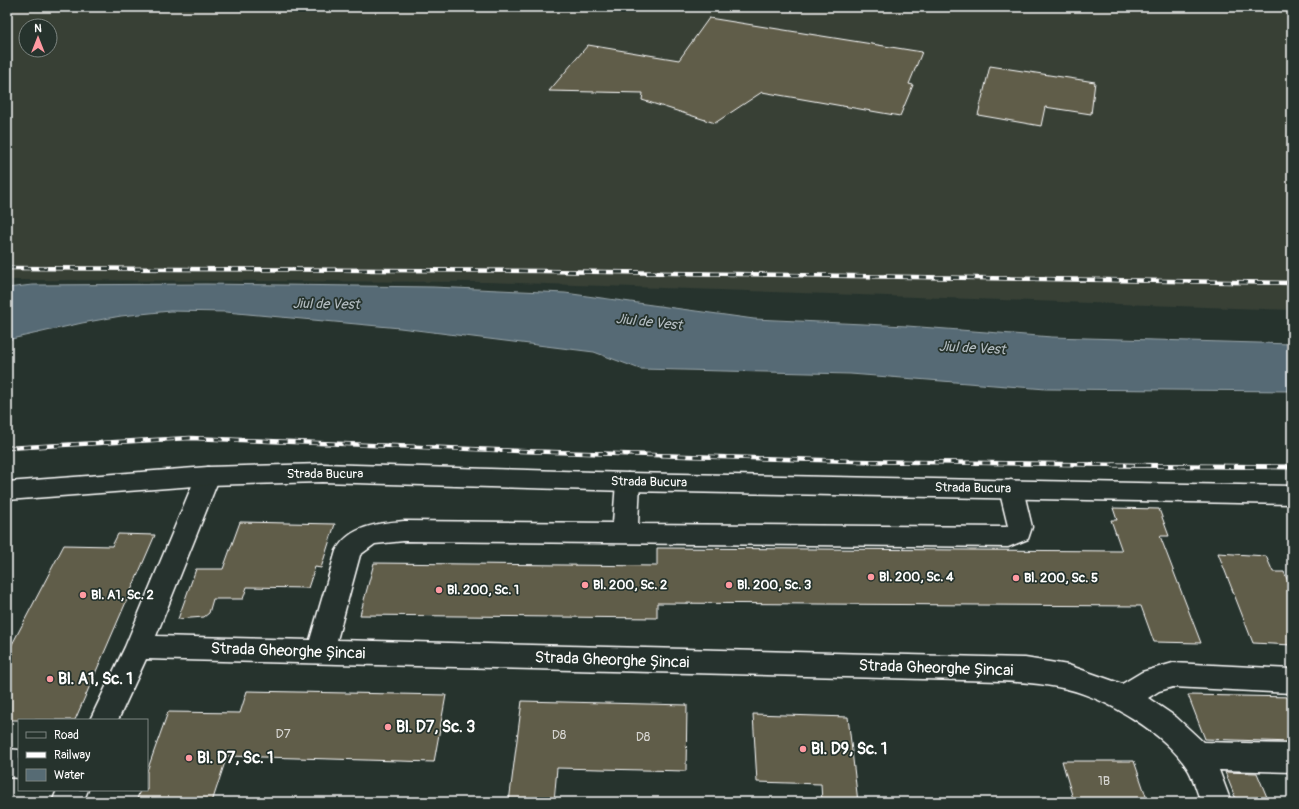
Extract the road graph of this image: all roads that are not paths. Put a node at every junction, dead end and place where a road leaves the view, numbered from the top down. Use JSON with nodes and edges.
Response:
{"nodes":[{"id":1,"x":208,"y":476,"type":"junction"},
{"id":2,"x":628,"y":482,"type":"junction"},
{"id":3,"x":1011,"y":489,"type":"junction"},
{"id":4,"x":7,"y":491,"type":"edge"},
{"id":5,"x":1292,"y":495,"type":"edge"},
{"id":6,"x":625,"y":534,"type":"junction"},
{"id":7,"x":138,"y":647,"type":"junction"},
{"id":8,"x":320,"y":652,"type":"junction"},
{"id":9,"x":1292,"y":681,"type":"edge"},
{"id":10,"x":1124,"y":700,"type":"junction"},
{"id":11,"x":104,"y":719,"type":"edge"},
{"id":12,"x":1196,"y":756,"type":"junction"},
{"id":13,"x":1292,"y":758,"type":"edge"},
{"id":14,"x":7,"y":764,"type":"edge"},
{"id":15,"x":18,"y":764,"type":"edge"},
{"id":16,"x":72,"y":791,"type":"edge"},
{"id":17,"x":67,"y":802,"type":"edge"},
{"id":18,"x":1216,"y":802,"type":"edge"}],
"edges":[{"from":1,"to":2,"type":"main road","name":"Strada Bucura"},
{"from":1,"to":4,"type":"main road","name":"Strada Bucura"},
{"from":1,"to":7,"type":"main road"},
{"from":2,"to":3,"type":"main road","name":"Strada Bucura"},
{"from":2,"to":6,"type":"main road"},
{"from":3,"to":5,"type":"main road","name":"Strada Bucura"},
{"from":3,"to":6,"type":"main road"},
{"from":6,"to":8,"type":"main road"},
{"from":7,"to":8,"type":"main road","name":"Strada Gheorghe Șincai"},
{"from":7,"to":11,"type":"main road"},
{"from":8,"to":10,"type":"main road","name":"Strada Gheorghe Șincai"},
{"from":9,"to":10,"type":"main road"},
{"from":10,"to":12,"type":"main road","name":"Strada Gheorghe Șincai"},
{"from":12,"to":13,"type":"main road"},
{"from":12,"to":18,"type":"main road","name":"Strada Gheorghe Șincai"},
{"from":14,"to":15,"type":"main road"},
{"from":16,"to":17,"type":"main road"}]}
